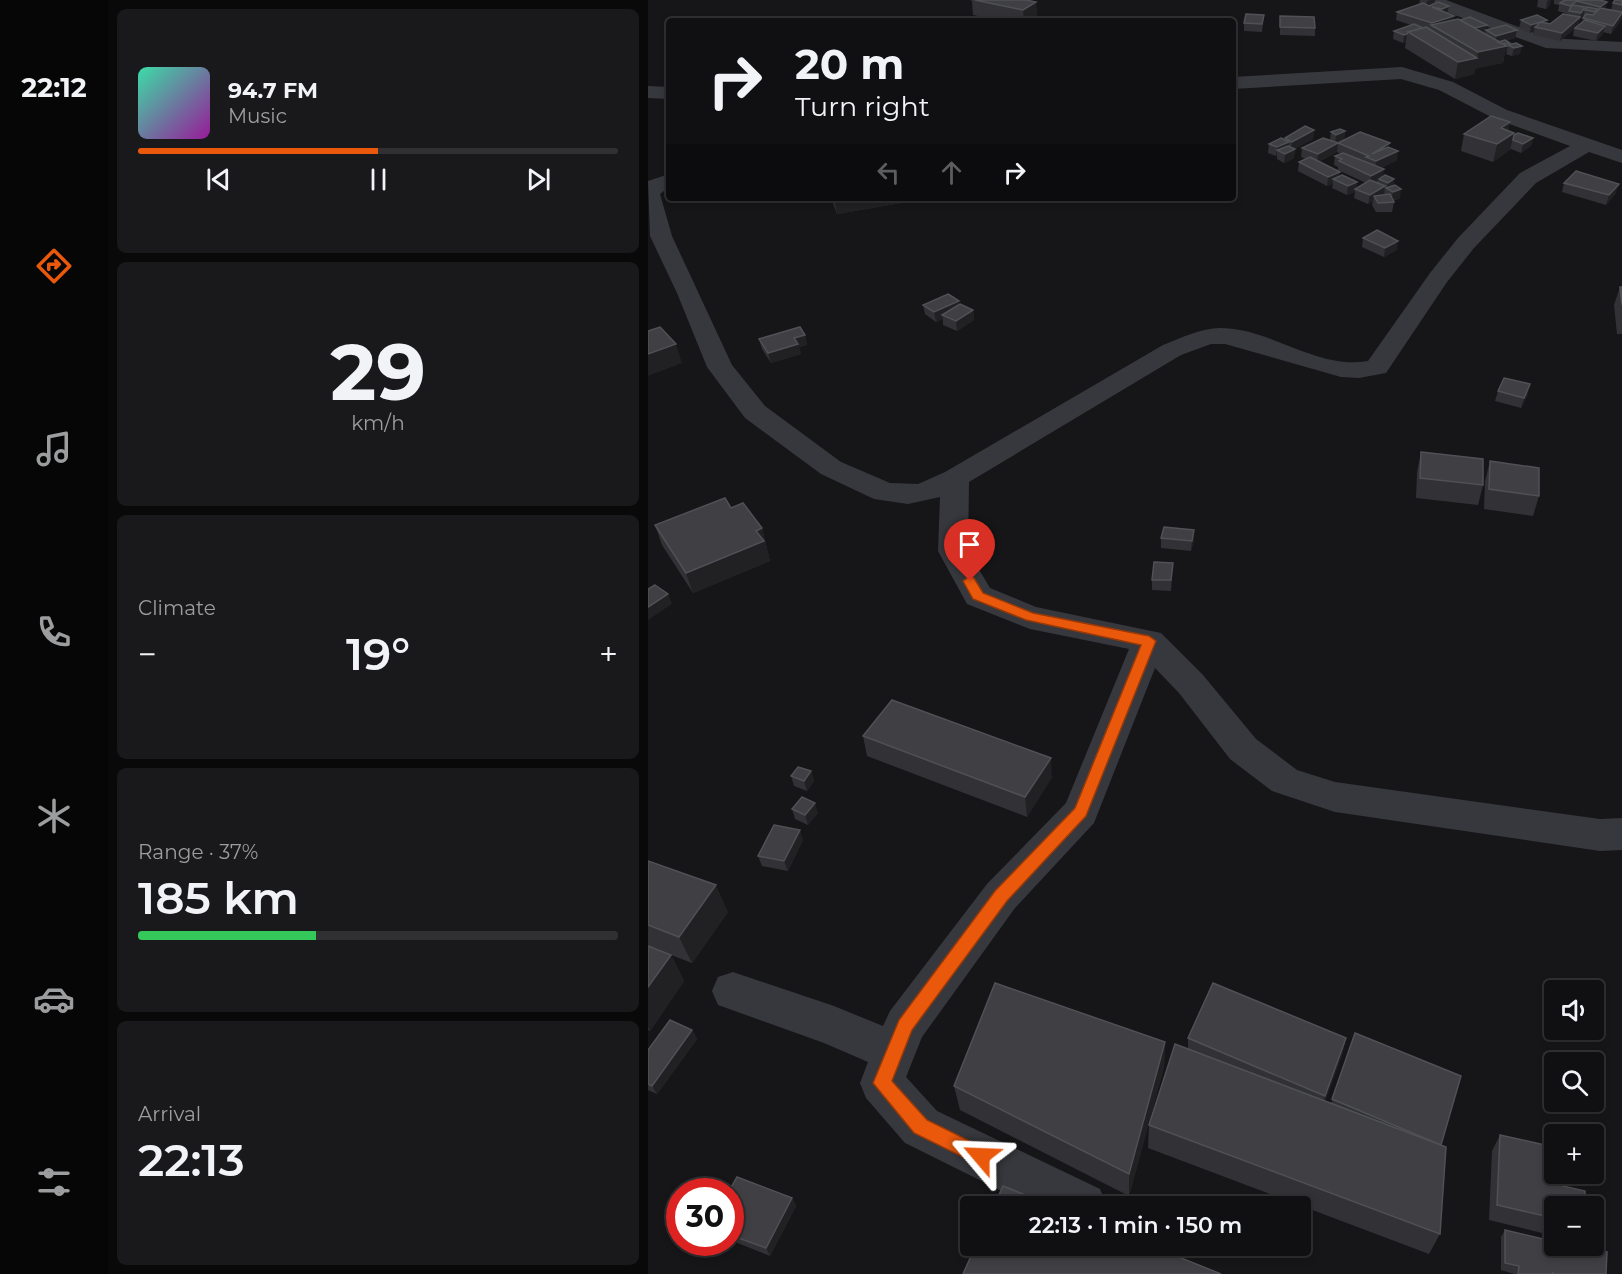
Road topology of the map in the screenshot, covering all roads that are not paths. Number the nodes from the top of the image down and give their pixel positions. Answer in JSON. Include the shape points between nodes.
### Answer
{"nodes":[{"id":1,"x":1430,"y":0,"type":"edge"},
{"id":2,"x":1622,"y":47,"type":"edge"},
{"id":3,"x":1236,"y":83,"type":"edge"},
{"id":4,"x":648,"y":92,"type":"edge"},
{"id":5,"x":666,"y":93,"type":"edge"},
{"id":6,"x":1585,"y":146,"type":"junction"},
{"id":7,"x":1622,"y":157,"type":"edge"},
{"id":8,"x":658,"y":181,"type":"edge"},
{"id":9,"x":955,"y":478,"type":"junction"},
{"id":10,"x":1149,"y":641,"type":"junction"},
{"id":11,"x":1622,"y":834,"type":"edge"},
{"id":12,"x":733,"y":991,"type":"dead end"},
{"id":13,"x":894,"y":1052,"type":"junction"},
{"id":14,"x":1062,"y":1196,"type":"edge"}],
"edges":[{"from":1,"to":2,"type":"street","via":[[1540,41]]},
{"from":3,"to":6,"type":"street","via":[[1402,73],[1446,86],[1500,114]]},
{"from":4,"to":5,"type":"street"},
{"from":6,"to":7,"type":"street"},
{"from":6,"to":9,"type":"street","via":[[1528,178],[1466,243],[1377,367],[1365,371],[1334,367],[1224,336],[1197,340],[1172,350]]},
{"from":8,"to":9,"type":"street","via":[[649,194],[661,236],[720,367],[755,412],[831,468],[884,492],[925,492]]},
{"from":9,"to":10,"type":"street","via":[[953,551],[978,596],[1030,617]]},
{"from":10,"to":11,"type":"street","via":[[1191,684],[1243,748],[1285,781],[1335,797],[1600,835]]},
{"from":10,"to":13,"type":"street","via":[[1081,812],[1001,896],[905,1025]]},
{"from":12,"to":13,"type":"street","via":[[834,1026]]},
{"from":13,"to":14,"type":"street","via":[[882,1083],[921,1127]]}]}
